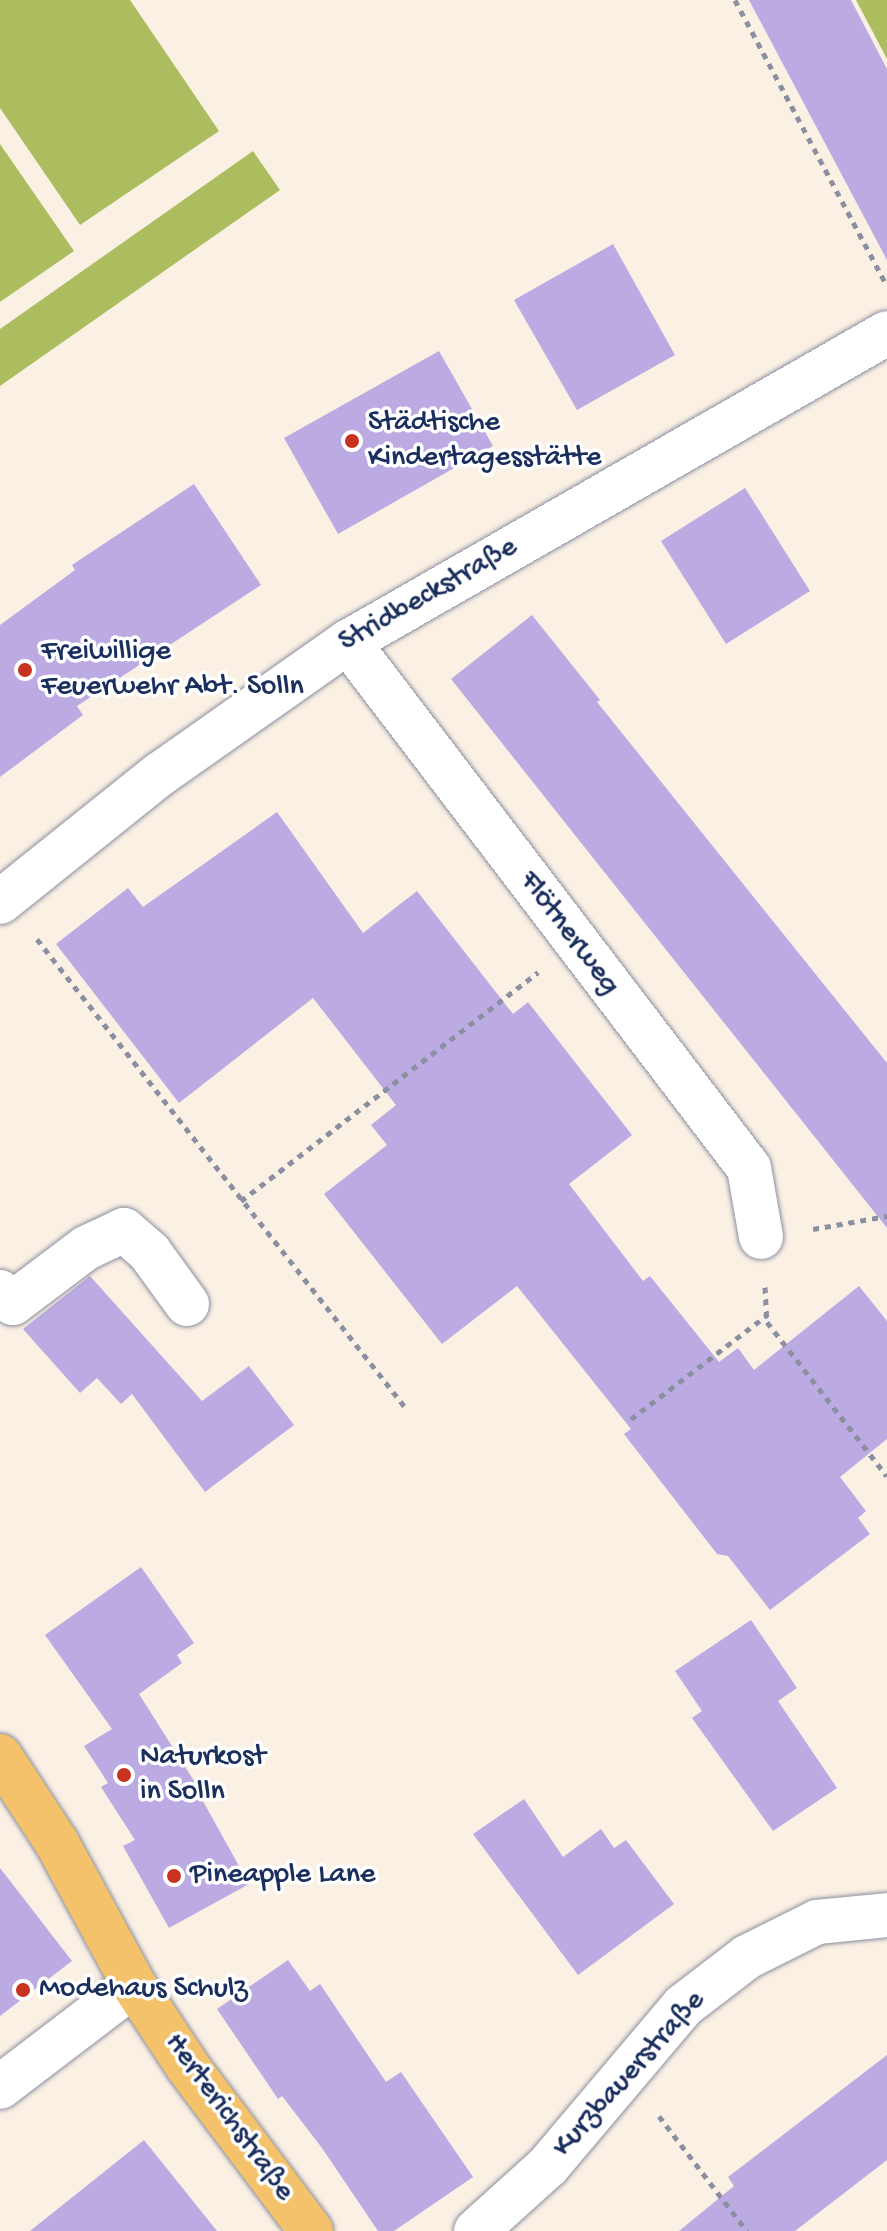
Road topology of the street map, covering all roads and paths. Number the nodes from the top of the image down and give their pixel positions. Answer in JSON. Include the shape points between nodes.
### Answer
{"nodes":[{"id":1,"x":735,"y":0,"type":"edge"},
{"id":2,"x":887,"y":286,"type":"edge"},
{"id":3,"x":887,"y":333,"type":"edge"},
{"id":4,"x":348,"y":642,"type":"junction"},
{"id":5,"x":3,"y":900,"type":"edge"},
{"id":6,"x":574,"y":943,"type":"junction"},
{"id":7,"x":241,"y":1201,"type":"junction"},
{"id":8,"x":887,"y":1216,"type":"edge"},
{"id":9,"x":761,"y":1237,"type":"junction"},
{"id":10,"x":0,"y":1292,"type":"edge"},
{"id":11,"x":187,"y":1304,"type":"dead end"},
{"id":12,"x":767,"y":1315,"type":"junction"},
{"id":13,"x":405,"y":1407,"type":"dead end"},
{"id":14,"x":631,"y":1419,"type":"dead end"},
{"id":15,"x":887,"y":1476,"type":"edge"},
{"id":16,"x":0,"y":1756,"type":"edge"},
{"id":17,"x":887,"y":1915,"type":"edge"},
{"id":18,"x":134,"y":1985,"type":"junction"},
{"id":19,"x":626,"y":2074,"type":"junction"},
{"id":20,"x":0,"y":2087,"type":"edge"},
{"id":21,"x":311,"y":2231,"type":"edge"},
{"id":22,"x":476,"y":2231,"type":"edge"},
{"id":23,"x":747,"y":2231,"type":"edge"}],
"edges":[{"from":1,"to":2,"type":"path"},
{"from":3,"to":4,"type":"street","name":"Stridbeckstraße"},
{"from":4,"to":5,"type":"street","name":"Stridbeckstraße","via":[[160,774]]},
{"from":4,"to":6,"type":"street","name":"Flötnerweg"},
{"from":5,"to":7,"type":"path"},
{"from":6,"to":7,"type":"path"},
{"from":6,"to":9,"type":"street","name":"Flötnerweg","via":[[749,1168]]},
{"from":7,"to":13,"type":"path"},
{"from":8,"to":9,"type":"path"},
{"from":9,"to":12,"type":"path"},
{"from":10,"to":11,"type":"street","via":[[13,1303],[86,1248],[124,1230],[150,1253]]},
{"from":12,"to":14,"type":"path"},
{"from":12,"to":15,"type":"path","via":[[767,1322]]},
{"from":16,"to":18,"type":"main road","name":"Herterichstraße","via":[[57,1843]]},
{"from":17,"to":19,"type":"street","name":"Kurzbauerstraße","via":[[817,1922],[747,1957],[683,2006]]},
{"from":18,"to":20,"type":"street"},
{"from":18,"to":21,"type":"main road","name":"Herterichstraße","via":[[188,2067]]},
{"from":19,"to":22,"type":"street","name":"Kurzbauerstraße","via":[[548,2166]]},
{"from":19,"to":23,"type":"path"}]}
